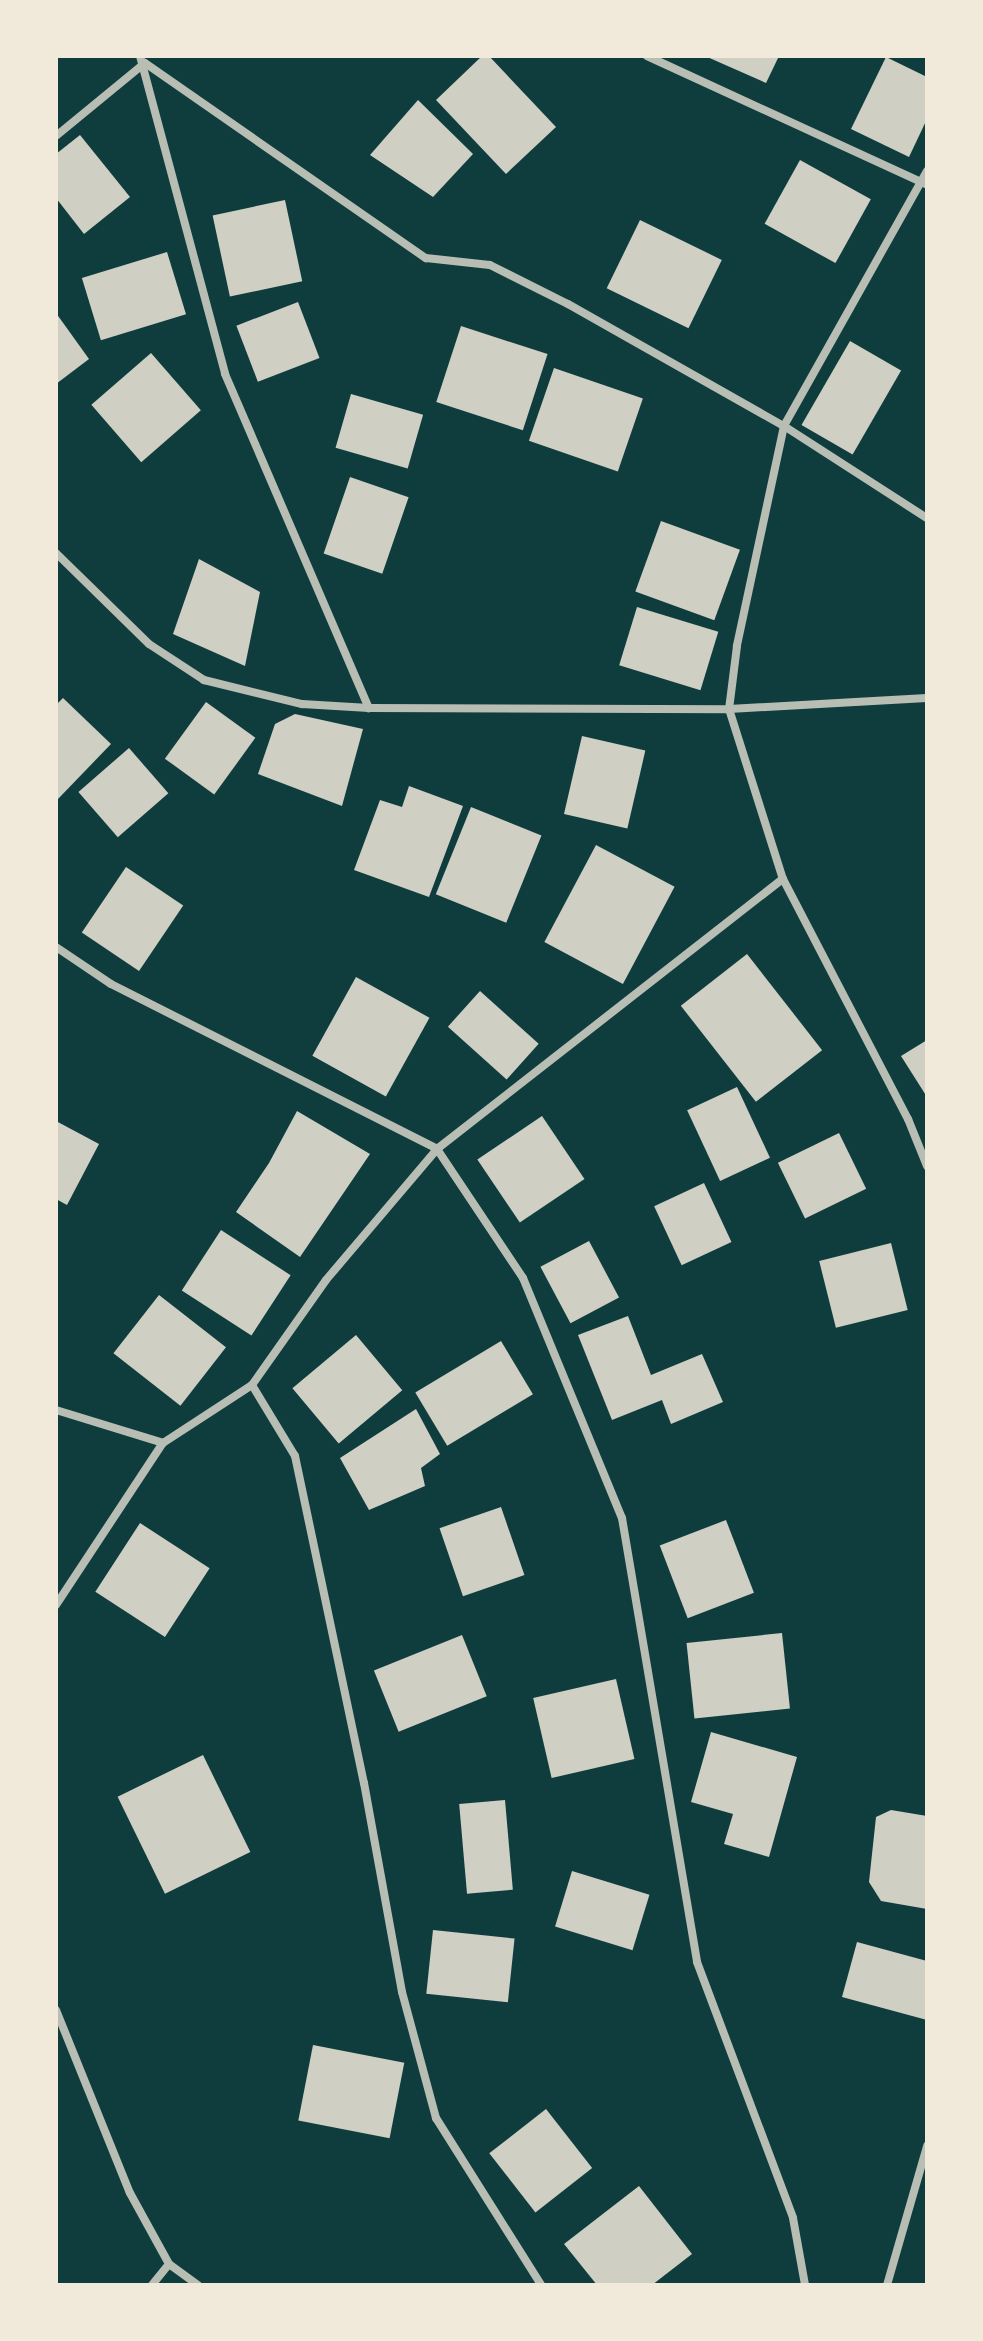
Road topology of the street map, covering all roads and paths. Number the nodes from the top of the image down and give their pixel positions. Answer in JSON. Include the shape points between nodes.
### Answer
{"nodes":[{"id":1,"x":647,"y":56,"type":"edge"},
{"id":2,"x":143,"y":59,"type":"edge"},
{"id":3,"x":56,"y":136,"type":"edge"},
{"id":4,"x":927,"y":171,"type":"edge"},
{"id":5,"x":924,"y":183,"type":"edge"},
{"id":6,"x":784,"y":426,"type":"junction"},
{"id":7,"x":927,"y":518,"type":"edge"},
{"id":8,"x":56,"y":553,"type":"edge"},
{"id":9,"x":927,"y":698,"type":"edge"},
{"id":10,"x":369,"y":708,"type":"junction"},
{"id":11,"x":729,"y":709,"type":"junction"},
{"id":12,"x":783,"y":879,"type":"junction"},
{"id":13,"x":56,"y":947,"type":"edge"},
{"id":14,"x":437,"y":1149,"type":"junction"},
{"id":15,"x":927,"y":1166,"type":"edge"},
{"id":16,"x":252,"y":1385,"type":"junction"},
{"id":17,"x":56,"y":1410,"type":"edge"},
{"id":18,"x":163,"y":1443,"type":"junction"},
{"id":19,"x":56,"y":1605,"type":"edge"},
{"id":20,"x":56,"y":2010,"type":"edge"},
{"id":21,"x":927,"y":2146,"type":"edge"},
{"id":22,"x":169,"y":2264,"type":"junction"},
{"id":23,"x":152,"y":2285,"type":"edge"},
{"id":24,"x":198,"y":2285,"type":"edge"},
{"id":25,"x":541,"y":2285,"type":"edge"},
{"id":26,"x":805,"y":2285,"type":"edge"},
{"id":27,"x":887,"y":2285,"type":"edge"}],
"edges":[{"from":1,"to":5,"type":"street"},
{"from":2,"to":3,"type":"street"},
{"from":2,"to":6,"type":"street","via":[[426,258],[490,265]]},
{"from":2,"to":10,"type":"street","via":[[225,374]]},
{"from":4,"to":5,"type":"street"},
{"from":5,"to":6,"type":"street"},
{"from":6,"to":7,"type":"street"},
{"from":6,"to":11,"type":"street","via":[[737,646]]},
{"from":8,"to":10,"type":"street","via":[[149,644],[204,680],[302,704]]},
{"from":9,"to":11,"type":"street"},
{"from":10,"to":11,"type":"street"},
{"from":11,"to":12,"type":"street"},
{"from":12,"to":14,"type":"street"},
{"from":12,"to":15,"type":"street","via":[[908,1119]]},
{"from":13,"to":14,"type":"street","via":[[111,984]]},
{"from":14,"to":16,"type":"street","via":[[326,1280]]},
{"from":14,"to":26,"type":"street","via":[[523,1278],[622,1518],[697,1962],[793,2218]]},
{"from":16,"to":18,"type":"street"},
{"from":16,"to":25,"type":"street","via":[[295,1456],[402,1992],[436,2118]]},
{"from":17,"to":18,"type":"street"},
{"from":18,"to":19,"type":"street"},
{"from":20,"to":22,"type":"street","via":[[130,2193]]},
{"from":21,"to":27,"type":"street"},
{"from":22,"to":23,"type":"street"},
{"from":22,"to":24,"type":"street"}]}
